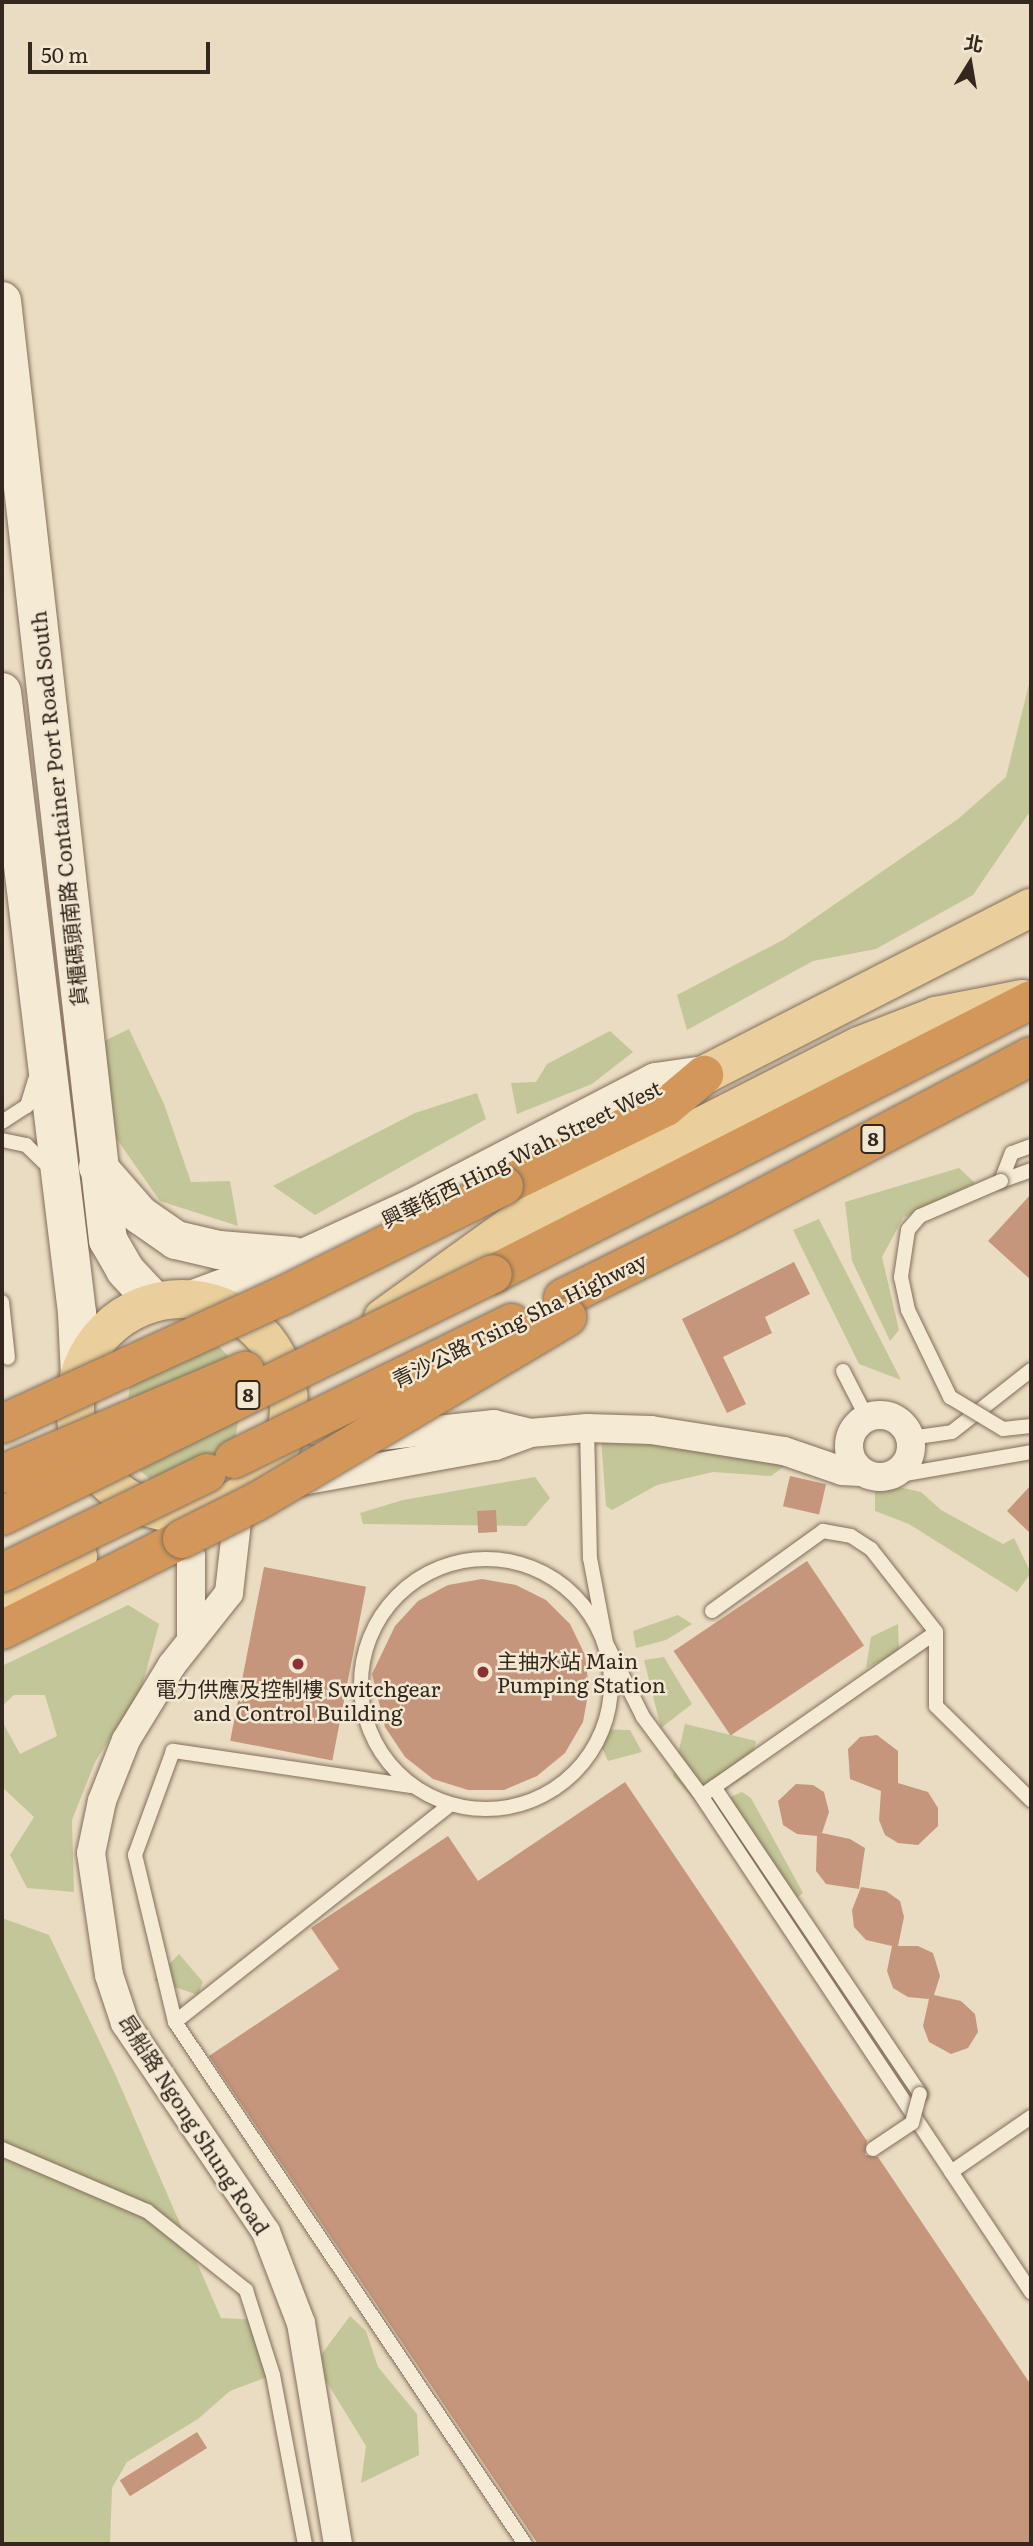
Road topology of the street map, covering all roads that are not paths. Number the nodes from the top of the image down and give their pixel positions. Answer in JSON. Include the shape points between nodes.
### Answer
{"nodes":[{"id":1,"x":2,"y":301,"type":"edge"},
{"id":2,"x":2,"y":692,"type":"edge"},
{"id":3,"x":1031,"y":908,"type":"edge"},
{"id":4,"x":1031,"y":999,"type":"edge"},
{"id":5,"x":43,"y":1039,"type":"junction"},
{"id":6,"x":1028,"y":1057,"type":"edge"},
{"id":7,"x":704,"y":1075,"type":"junction"},
{"id":8,"x":2,"y":1122,"type":"edge"},
{"id":9,"x":2,"y":1140,"type":"edge"},
{"id":10,"x":1031,"y":1146,"type":"edge"},
{"id":11,"x":98,"y":1167,"type":"junction"},
{"id":12,"x":1031,"y":1170,"type":"edge"},
{"id":13,"x":1000,"y":1181,"type":"junction"},
{"id":14,"x":61,"y":1182,"type":"junction"},
{"id":15,"x":726,"y":1217,"type":"junction"},
{"id":16,"x":306,"y":1257,"type":"junction"},
{"id":17,"x":494,"y":1274,"type":"junction"},
{"id":18,"x":194,"y":1298,"type":"junction"},
{"id":19,"x":2,"y":1301,"type":"edge"},
{"id":20,"x":154,"y":1301,"type":"junction"},
{"id":21,"x":8,"y":1358,"type":"dead end"},
{"id":22,"x":1031,"y":1370,"type":"edge"},
{"id":23,"x":843,"y":1371,"type":"dead end"},
{"id":24,"x":80,"y":1377,"type":"junction"},
{"id":25,"x":289,"y":1410,"type":"junction"},
{"id":26,"x":975,"y":1416,"type":"junction"},
{"id":27,"x":860,"y":1423,"type":"junction"},
{"id":28,"x":2,"y":1424,"type":"edge"},
{"id":29,"x":1031,"y":1426,"type":"edge"},
{"id":30,"x":587,"y":1428,"type":"junction"},
{"id":31,"x":77,"y":1433,"type":"junction"},
{"id":32,"x":530,"y":1433,"type":"junction"},
{"id":33,"x":910,"y":1438,"type":"junction"},
{"id":34,"x":784,"y":1451,"type":"junction"},
{"id":35,"x":1031,"y":1452,"type":"edge"},
{"id":36,"x":860,"y":1472,"type":"junction"},
{"id":37,"x":2,"y":1474,"type":"edge"},
{"id":38,"x":888,"y":1477,"type":"junction"},
{"id":39,"x":246,"y":1492,"type":"junction"},
{"id":40,"x":2,"y":1509,"type":"edge"},
{"id":41,"x":162,"y":1510,"type":"junction"},
{"id":42,"x":2,"y":1517,"type":"edge"},
{"id":43,"x":2,"y":1573,"type":"edge"},
{"id":44,"x":2,"y":1595,"type":"edge"},
{"id":45,"x":712,"y":1611,"type":"dead end"},
{"id":46,"x":2,"y":1630,"type":"edge"},
{"id":47,"x":936,"y":1632,"type":"junction"},
{"id":48,"x":191,"y":1639,"type":"junction"},
{"id":49,"x":606,"y":1643,"type":"junction"},
{"id":50,"x":411,"y":1786,"type":"junction"},
{"id":51,"x":714,"y":1787,"type":"junction"},
{"id":52,"x":701,"y":1796,"type":"junction"},
{"id":53,"x":1031,"y":1800,"type":"edge"},
{"id":54,"x":450,"y":1805,"type":"junction"},
{"id":55,"x":175,"y":2022,"type":"junction"},
{"id":56,"x":1031,"y":2117,"type":"edge"},
{"id":57,"x":2,"y":2149,"type":"edge"},
{"id":58,"x":873,"y":2149,"type":"dead end"},
{"id":59,"x":951,"y":2172,"type":"junction"},
{"id":60,"x":1031,"y":2292,"type":"edge"},
{"id":61,"x":305,"y":2544,"type":"edge"},
{"id":62,"x":338,"y":2544,"type":"edge"},
{"id":63,"x":525,"y":2544,"type":"edge"}],
"edges":[{"from":1,"to":11,"type":"street","name":"貨櫃碼頭南路 Container Port Road South"},
{"from":2,"to":5,"type":"street","name":"貨櫃碼頭南路 Container Port Road South","via":[[19,890]]},
{"from":3,"to":7,"type":"main road","name":"興華街西 Hing Wah Street West"},
{"from":4,"to":17,"type":"highway","number":"8"},
{"from":4,"to":25,"type":"main road","via":[[936,1016],[859,1045],[523,1217],[441,1273]]},
{"from":5,"to":8,"type":"lane","via":[[27,1106]]},
{"from":5,"to":14,"type":"street","name":"貨櫃碼頭南路 Container Port Road South"},
{"from":6,"to":15,"type":"highway","name":"青沙公路 Tsing Sha Highway","number":"8"},
{"from":7,"to":16,"type":"street","name":"興華街西 Hing Wah Street West","via":[[656,1082],[413,1208]]},
{"from":7,"to":28,"type":"highway","bridge":true,"via":[[666,1107],[280,1297]]},
{"from":9,"to":14,"type":"lane","via":[[26,1145]]},
{"from":10,"to":13,"type":"lane","via":[[1012,1153]]},
{"from":11,"to":16,"type":"street","via":[[140,1215],[176,1240],[219,1250]]},
{"from":11,"to":20,"type":"street","name":"貨櫃碼頭南路 Container Port Road South","via":[[108,1240],[125,1270]]},
{"from":12,"to":13,"type":"lane"},
{"from":13,"to":26,"type":"lane","bridge":true,"via":[[920,1216],[908,1230],[903,1264],[908,1310],[950,1397]]},
{"from":14,"to":24,"type":"street","name":"貨櫃碼頭南路 Container Port Road South"},
{"from":15,"to":43,"type":"highway","name":"青沙公路 Tsing Sha Highway","number":"8","bridge":true},
{"from":15,"to":46,"type":"highway","bridge":true,"via":[[256,1502]]},
{"from":16,"to":18,"type":"street","name":"興華街西 Hing Wah Street West"},
{"from":17,"to":37,"type":"highway","bridge":true,"via":[[189,1394]]},
{"from":17,"to":42,"type":"highway","number":"8","bridge":true},
{"from":18,"to":20,"type":"main road"},
{"from":18,"to":25,"type":"main road","via":[[229,1309],[259,1330],[280,1359]]},
{"from":19,"to":21,"type":"lane"},
{"from":20,"to":24,"type":"main road","via":[[112,1323]]},
{"from":22,"to":26,"type":"lane"},
{"from":23,"to":27,"type":"lane"},
{"from":24,"to":31,"type":"main road"},
{"from":25,"to":32,"type":"street","via":[[361,1438],[495,1424]]},
{"from":25,"to":39,"type":"main road","via":[[275,1461]]},
{"from":26,"to":29,"type":"lane","bridge":true,"via":[[1003,1429]]},
{"from":26,"to":33,"type":"lane","via":[[952,1432]]},
{"from":27,"to":33,"type":"street","via":[[888,1416],[898,1421]]},
{"from":27,"to":34,"type":"street","via":[[820,1444]]},
{"from":27,"to":36,"type":"street","via":[[848,1447]]},
{"from":30,"to":32,"type":"street"},
{"from":30,"to":34,"type":"street","via":[[650,1430]]},
{"from":30,"to":49,"type":"lane","via":[[590,1558]]},
{"from":31,"to":40,"type":"street","via":[[28,1492]]},
{"from":31,"to":41,"type":"main road","via":[[98,1474],[118,1493]]},
{"from":32,"to":39,"type":"street","via":[[495,1446]]},
{"from":33,"to":38,"type":"street","via":[[909,1458]]},
{"from":34,"to":36,"type":"street","via":[[842,1471]]},
{"from":35,"to":38,"type":"lane"},
{"from":36,"to":38,"type":"street"},
{"from":39,"to":41,"type":"main road","via":[[221,1506]]},
{"from":39,"to":48,"type":"street","name":"昂船路 Ngong Shung Road","via":[[229,1593]]},
{"from":41,"to":44,"type":"main road"},
{"from":41,"to":48,"type":"street","via":[[191,1556]]},
{"from":45,"to":47,"type":"lane","via":[[823,1531],[851,1536],[871,1549]]},
{"from":47,"to":51,"type":"lane"},
{"from":47,"to":53,"type":"lane","via":[[936,1706]]},
{"from":48,"to":62,"type":"street","name":"昂船路 Ngong Shung Road","via":[[126,1740],[102,1801],[91,1853],[97,1904],[109,1975],[125,2023],[266,2232],[301,2323]]},
{"from":49,"to":50,"type":"lane","via":[[585,1606],[553,1577],[513,1560],[470,1558],[429,1570],[403,1590],[370,1631],[359,1673],[363,1715],[376,1745]]},
{"from":49,"to":52,"type":"lane","via":[[643,1717]]},
{"from":49,"to":54,"type":"lane","via":[[612,1682],[607,1721],[590,1756],[562,1784],[528,1802],[502,1807]]},
{"from":50,"to":54,"type":"lane"},
{"from":50,"to":55,"type":"lane","via":[[173,1751],[135,1855]]},
{"from":51,"to":52,"type":"lane"},
{"from":51,"to":58,"type":"lane","bridge":true,"via":[[920,2094],[912,2123]]},
{"from":52,"to":59,"type":"lane"},
{"from":54,"to":55,"type":"lane"},
{"from":55,"to":63,"type":"lane"},
{"from":56,"to":59,"type":"lane"},
{"from":57,"to":61,"type":"lane","via":[[146,2211],[246,2290],[273,2375]]},
{"from":59,"to":60,"type":"lane"}]}
